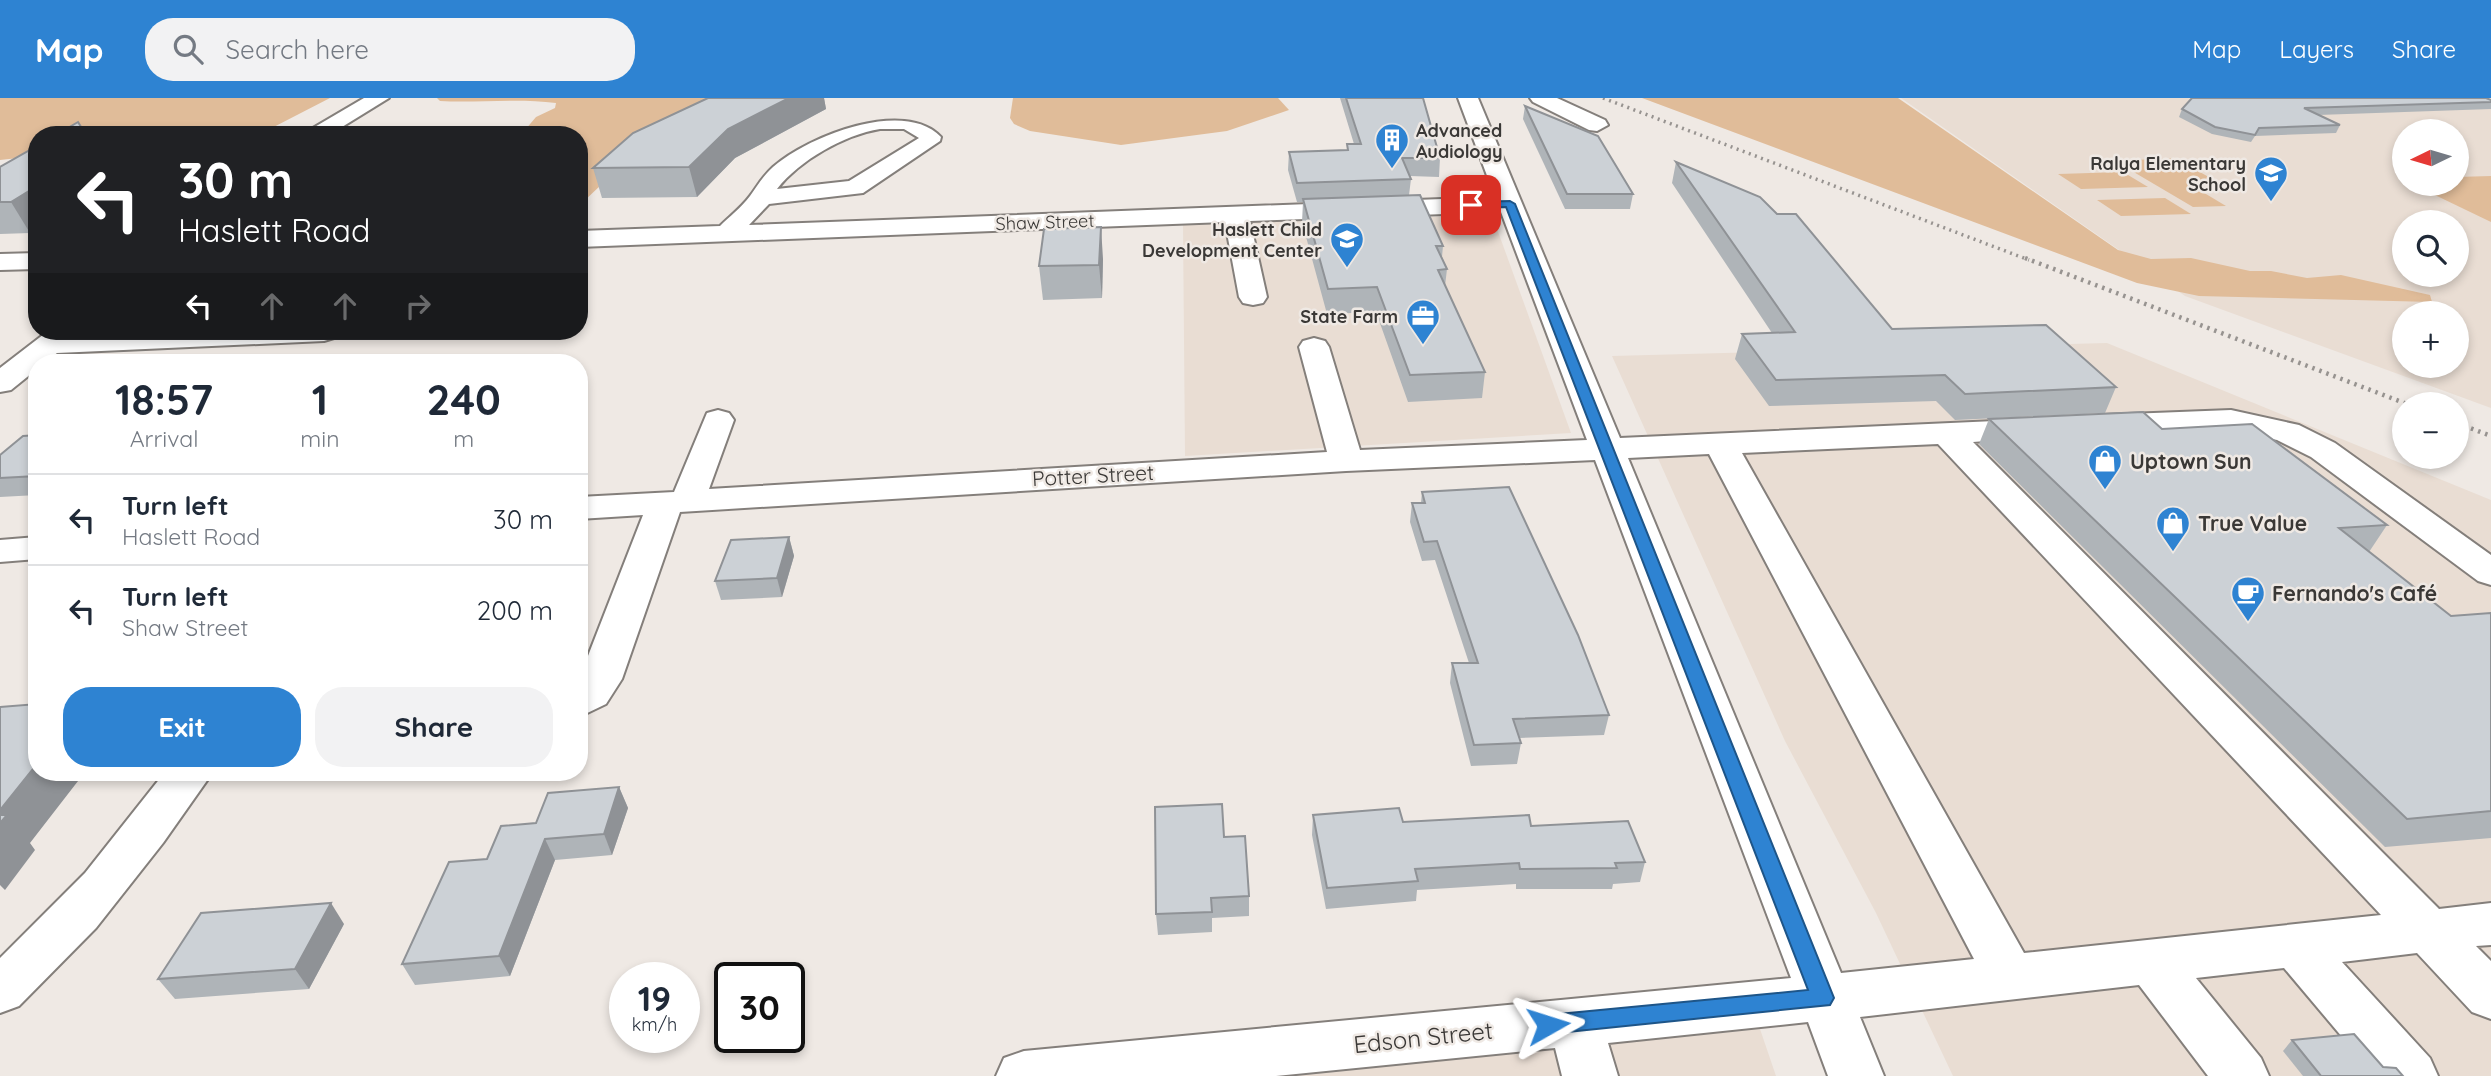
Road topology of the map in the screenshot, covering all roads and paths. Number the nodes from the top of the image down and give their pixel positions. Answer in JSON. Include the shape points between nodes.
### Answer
{"nodes":[{"id":1,"x":379,"y":98,"type":"edge"},
{"id":2,"x":1468,"y":98,"type":"edge"},
{"id":3,"x":1540,"y":98,"type":"edge"},
{"id":4,"x":1597,"y":125,"type":"dead end"},
{"id":5,"x":328,"y":126,"type":"edge"},
{"id":6,"x":762,"y":198,"type":"junction"},
{"id":7,"x":1510,"y":204,"type":"junction"},
{"id":8,"x":1236,"y":214,"type":"junction"},
{"id":9,"x":726,"y":234,"type":"junction"},
{"id":10,"x":588,"y":239,"type":"edge"},
{"id":11,"x":28,"y":261,"type":"edge"},
{"id":12,"x":0,"y":262,"type":"edge"},
{"id":13,"x":1253,"y":297,"type":"dead end"},
{"id":14,"x":53,"y":340,"type":"edge"},
{"id":15,"x":1314,"y":347,"type":"dead end"},
{"id":16,"x":36,"y":354,"type":"edge"},
{"id":17,"x":28,"y":360,"type":"edge"},
{"id":18,"x":0,"y":383,"type":"edge"},
{"id":19,"x":718,"y":420,"type":"dead end"},
{"id":20,"x":1946,"y":433,"type":"junction"},
{"id":21,"x":1720,"y":443,"type":"junction"},
{"id":22,"x":1607,"y":449,"type":"junction"},
{"id":23,"x":1346,"y":461,"type":"junction"},
{"id":24,"x":677,"y":500,"type":"junction"},
{"id":25,"x":588,"y":507,"type":"edge"},
{"id":26,"x":28,"y":549,"type":"edge"},
{"id":27,"x":0,"y":551,"type":"edge"},
{"id":28,"x":2491,"y":573,"type":"edge"},
{"id":29,"x":588,"y":696,"type":"edge"},
{"id":30,"x":183,"y":781,"type":"edge"},
{"id":31,"x":2491,"y":924,"type":"edge"},
{"id":32,"x":2428,"y":931,"type":"junction"},
{"id":33,"x":2296,"y":946,"type":"junction"},
{"id":34,"x":2152,"y":961,"type":"junction"},
{"id":35,"x":2010,"y":977,"type":"junction"},
{"id":36,"x":0,"y":990,"type":"edge"},
{"id":37,"x":2491,"y":996,"type":"edge"},
{"id":38,"x":1823,"y":998,"type":"junction"},
{"id":39,"x":1574,"y":1022,"type":"junction"},
{"id":40,"x":1257,"y":1065,"type":"edge"},
{"id":41,"x":1024,"y":1076,"type":"edge"},
{"id":42,"x":1590,"y":1076,"type":"edge"},
{"id":43,"x":1856,"y":1076,"type":"edge"},
{"id":44,"x":2241,"y":1076,"type":"edge"},
{"id":45,"x":2410,"y":1076,"type":"edge"}],
"edges":[{"from":1,"to":5,"type":"street"},
{"from":2,"to":7,"type":"street"},
{"from":3,"to":4,"type":"street"},
{"from":6,"to":6,"type":"street","via":[[775,176],[848,131],[896,124],[924,129],[930,137],[855,188]]},
{"from":6,"to":9,"type":"street"},
{"from":7,"to":8,"type":"street","name":"Shaw Street"},
{"from":7,"to":22,"type":"street"},
{"from":8,"to":9,"type":"street","name":"Shaw Street"},
{"from":8,"to":13,"type":"street"},
{"from":9,"to":10,"type":"street","name":"Shaw Street"},
{"from":11,"to":12,"type":"street"},
{"from":14,"to":16,"type":"street"},
{"from":15,"to":23,"type":"street"},
{"from":17,"to":18,"type":"street"},
{"from":19,"to":24,"type":"street"},
{"from":20,"to":21,"type":"street","name":"Potter Street"},
{"from":20,"to":28,"type":"street","name":"Potter Street","via":[[2218,420],[2265,425],[2323,450]]},
{"from":20,"to":32,"type":"street"},
{"from":21,"to":22,"type":"street","name":"Potter Street"},
{"from":21,"to":35,"type":"street"},
{"from":22,"to":23,"type":"street","name":"Potter Street"},
{"from":22,"to":38,"type":"street"},
{"from":23,"to":24,"type":"street","name":"Potter Street"},
{"from":24,"to":25,"type":"street","name":"Potter Street"},
{"from":24,"to":29,"type":"street","via":[[601,679]]},
{"from":26,"to":27,"type":"street"},
{"from":30,"to":36,"type":"street","via":[[106,886]]},
{"from":31,"to":32,"type":"street","name":"Edson Street"},
{"from":32,"to":33,"type":"street","name":"Edson Street"},
{"from":32,"to":37,"type":"street"},
{"from":33,"to":34,"type":"street","name":"Edson Street"},
{"from":33,"to":45,"type":"street"},
{"from":34,"to":35,"type":"street","name":"Edson Street"},
{"from":34,"to":44,"type":"street"},
{"from":35,"to":38,"type":"street","name":"Edson Street"},
{"from":38,"to":39,"type":"street","name":"Edson Street"},
{"from":38,"to":43,"type":"street"},
{"from":39,"to":40,"type":"street","name":"Edson Street"},
{"from":39,"to":42,"type":"street"},
{"from":40,"to":41,"type":"street","name":"Edson Street"}]}
